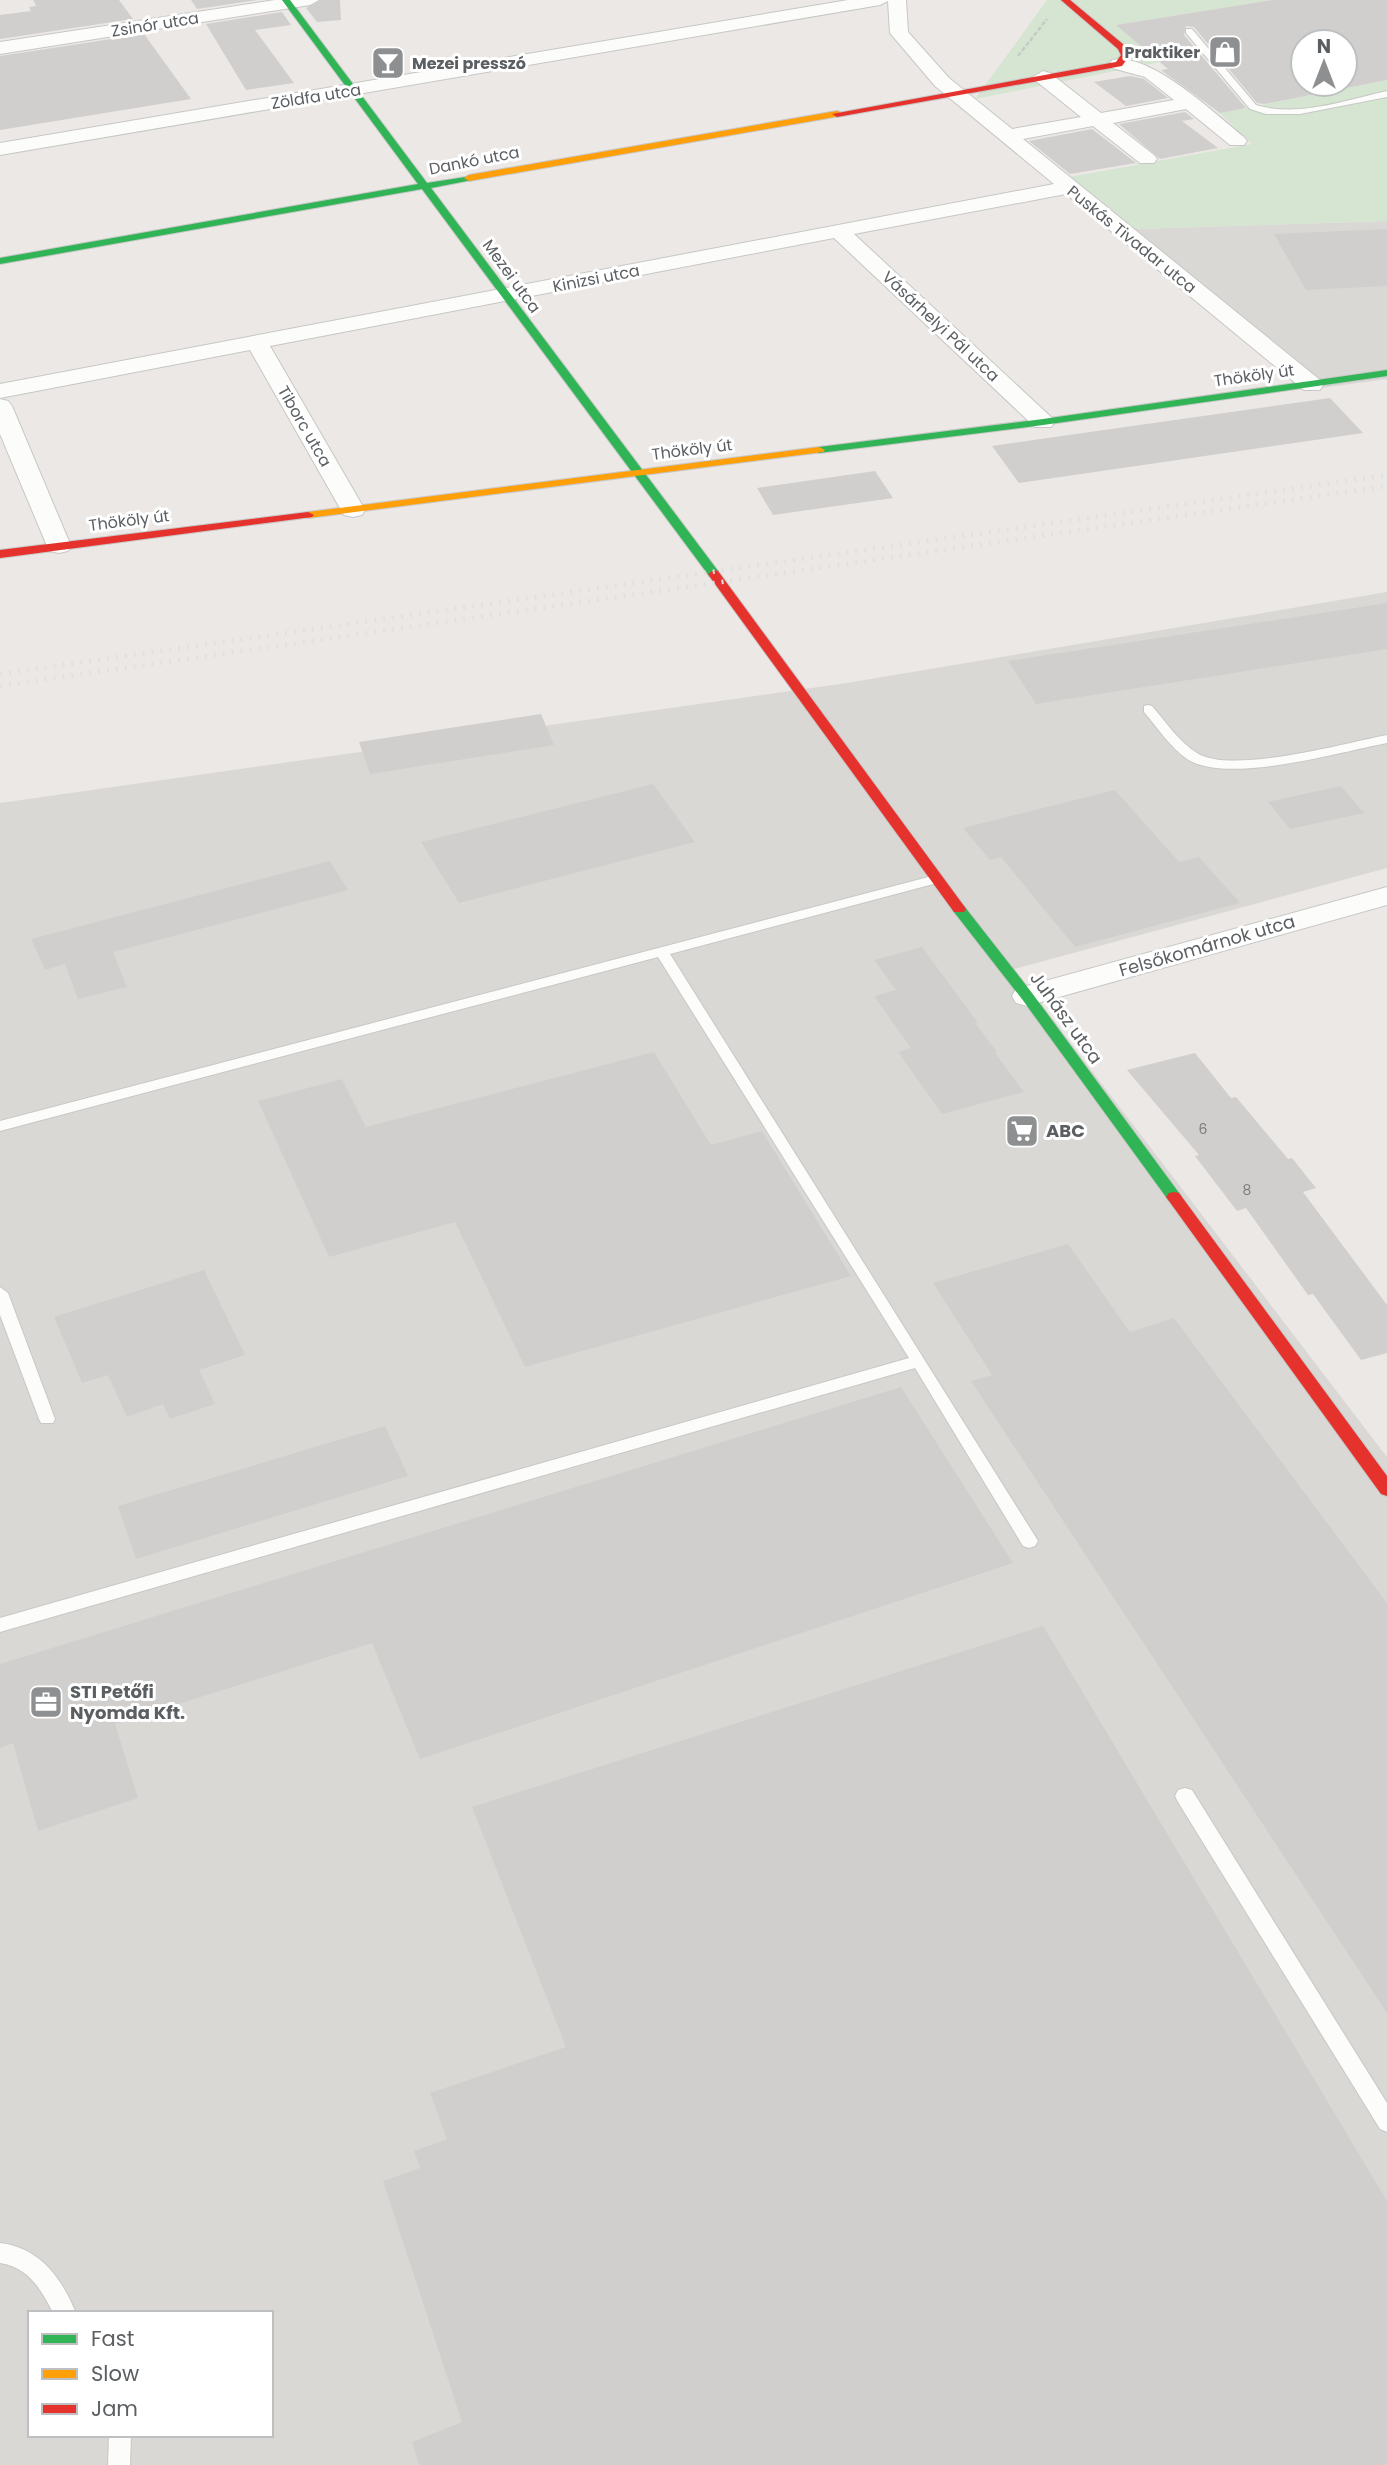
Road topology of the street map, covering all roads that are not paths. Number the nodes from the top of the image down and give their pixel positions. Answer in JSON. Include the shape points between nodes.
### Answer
{"nodes":[{"id":1,"x":310,"y":0,"type":"edge"},
{"id":2,"x":880,"y":0,"type":"edge"},
{"id":3,"x":897,"y":0,"type":"edge"},
{"id":4,"x":1065,"y":0,"type":"edge"},
{"id":5,"x":287,"y":2,"type":"edge"},
{"id":6,"x":1189,"y":31,"type":"dead end"},
{"id":7,"x":0,"y":48,"type":"edge"},
{"id":8,"x":1119,"y":64,"type":"junction"},
{"id":9,"x":1042,"y":77,"type":"junction"},
{"id":10,"x":352,"y":90,"type":"junction"},
{"id":11,"x":954,"y":92,"type":"junction"},
{"id":12,"x":1387,"y":94,"type":"edge"},
{"id":13,"x":1189,"y":103,"type":"junction"},
{"id":14,"x":1096,"y":120,"type":"junction"},
{"id":15,"x":1006,"y":136,"type":"junction"},
{"id":16,"x":1237,"y":141,"type":"dead end"},
{"id":17,"x":0,"y":149,"type":"edge"},
{"id":18,"x":1147,"y":159,"type":"dead end"},
{"id":19,"x":425,"y":187,"type":"junction"},
{"id":20,"x":1068,"y":187,"type":"junction"},
{"id":21,"x":839,"y":231,"type":"junction"},
{"id":22,"x":0,"y":261,"type":"edge"},
{"id":23,"x":504,"y":296,"type":"junction"},
{"id":24,"x":257,"y":343,"type":"junction"},
{"id":25,"x":1387,"y":373,"type":"edge"},
{"id":26,"x":1312,"y":385,"type":"junction"},
{"id":27,"x":0,"y":391,"type":"edge"},
{"id":28,"x":0,"y":406,"type":"edge"},
{"id":29,"x":1043,"y":422,"type":"junction"},
{"id":30,"x":639,"y":473,"type":"junction"},
{"id":31,"x":353,"y":510,"type":"junction"},
{"id":32,"x":59,"y":546,"type":"junction"},
{"id":33,"x":0,"y":554,"type":"edge"},
{"id":34,"x":712,"y":572,"type":"joint"},
{"id":35,"x":1148,"y":709,"type":"dead end"},
{"id":36,"x":1387,"y":739,"type":"edge"},
{"id":37,"x":936,"y":879,"type":"junction"},
{"id":38,"x":1387,"y":896,"type":"edge"},
{"id":39,"x":662,"y":952,"type":"junction"},
{"id":40,"x":1027,"y":996,"type":"junction"},
{"id":41,"x":0,"y":1126,"type":"edge"},
{"id":42,"x":0,"y":1293,"type":"edge"},
{"id":43,"x":919,"y":1361,"type":"junction"},
{"id":44,"x":47,"y":1419,"type":"dead end"},
{"id":45,"x":1387,"y":1489,"type":"edge"},
{"id":46,"x":1028,"y":1541,"type":"dead end"},
{"id":47,"x":0,"y":1625,"type":"edge"},
{"id":48,"x":1185,"y":1796,"type":"dead end"},
{"id":49,"x":1387,"y":2122,"type":"edge"},
{"id":50,"x":0,"y":2253,"type":"edge"},
{"id":51,"x":64,"y":2311,"type":"edge"},
{"id":52,"x":120,"y":2437,"type":"edge"},
{"id":53,"x":119,"y":2465,"type":"edge"}],
"edges":[{"from":1,"to":5,"type":"street","name":"Zsinór utca"},
{"from":2,"to":10,"type":"street","name":"Zöldfa utca"},
{"from":3,"to":11,"type":"street","name":"Puskás Tivadar utca","via":[[899,33]]},
{"from":4,"to":8,"type":"street","via":[[1121,47],[1126,55]]},
{"from":5,"to":7,"type":"street","name":"Zsinór utca"},
{"from":5,"to":10,"type":"street","name":"Mezei utca"},
{"from":6,"to":12,"type":"lane","via":[[1260,110],[1287,112]]},
{"from":8,"to":9,"type":"street","name":"Dankó utca"},
{"from":8,"to":13,"type":"street","via":[[1152,73]]},
{"from":9,"to":11,"type":"street","name":"Dankó utca"},
{"from":9,"to":14,"type":"street"},
{"from":10,"to":17,"type":"street","name":"Zöldfa utca"},
{"from":10,"to":19,"type":"street","name":"Mezei utca"},
{"from":11,"to":15,"type":"street","name":"Puskás Tivadar utca"},
{"from":11,"to":19,"type":"street","name":"Dankó utca"},
{"from":13,"to":14,"type":"street"},
{"from":13,"to":16,"type":"street"},
{"from":14,"to":15,"type":"street"},
{"from":14,"to":18,"type":"street"},
{"from":15,"to":20,"type":"street","name":"Puskás Tivadar utca"},
{"from":19,"to":22,"type":"street","name":"Dankó utca"},
{"from":19,"to":23,"type":"street","name":"Mezei utca"},
{"from":20,"to":21,"type":"street","name":"Kinizsi utca"},
{"from":20,"to":26,"type":"street","name":"Puskás Tivadar utca"},
{"from":21,"to":23,"type":"street","name":"Kinizsi utca"},
{"from":21,"to":29,"type":"street","name":"Vásárhelyi Pál utca"},
{"from":23,"to":24,"type":"street","name":"Kinizsi utca"},
{"from":23,"to":30,"type":"street","name":"Mezei utca"},
{"from":24,"to":27,"type":"street","name":"Kinizsi utca"},
{"from":24,"to":31,"type":"street","name":"Tiborc utca"},
{"from":25,"to":26,"type":"street","name":"Thököly út"},
{"from":26,"to":29,"type":"street","name":"Thököly út"},
{"from":28,"to":32,"type":"street"},
{"from":29,"to":30,"type":"street","name":"Thököly út"},
{"from":30,"to":31,"type":"street","name":"Thököly út"},
{"from":30,"to":34,"type":"street","name":"Mezei utca"},
{"from":31,"to":32,"type":"street","name":"Thököly út"},
{"from":32,"to":33,"type":"street","name":"Thököly út"},
{"from":34,"to":37,"type":"street","name":"Juhász utca"},
{"from":35,"to":36,"type":"lane","via":[[1193,757],[1220,765],[1249,765]]},
{"from":37,"to":39,"type":"lane"},
{"from":37,"to":40,"type":"street","name":"Juhász utca"},
{"from":38,"to":40,"type":"street","name":"Felsőkomárnok utca"},
{"from":39,"to":41,"type":"lane"},
{"from":39,"to":43,"type":"lane"},
{"from":40,"to":45,"type":"street","name":"Juhász utca"},
{"from":42,"to":44,"type":"lane"},
{"from":43,"to":46,"type":"lane"},
{"from":43,"to":47,"type":"lane"},
{"from":48,"to":49,"type":"lane"},
{"from":50,"to":51,"type":"lane","via":[[32,2263],[51,2285]]},
{"from":52,"to":53,"type":"lane"}]}
